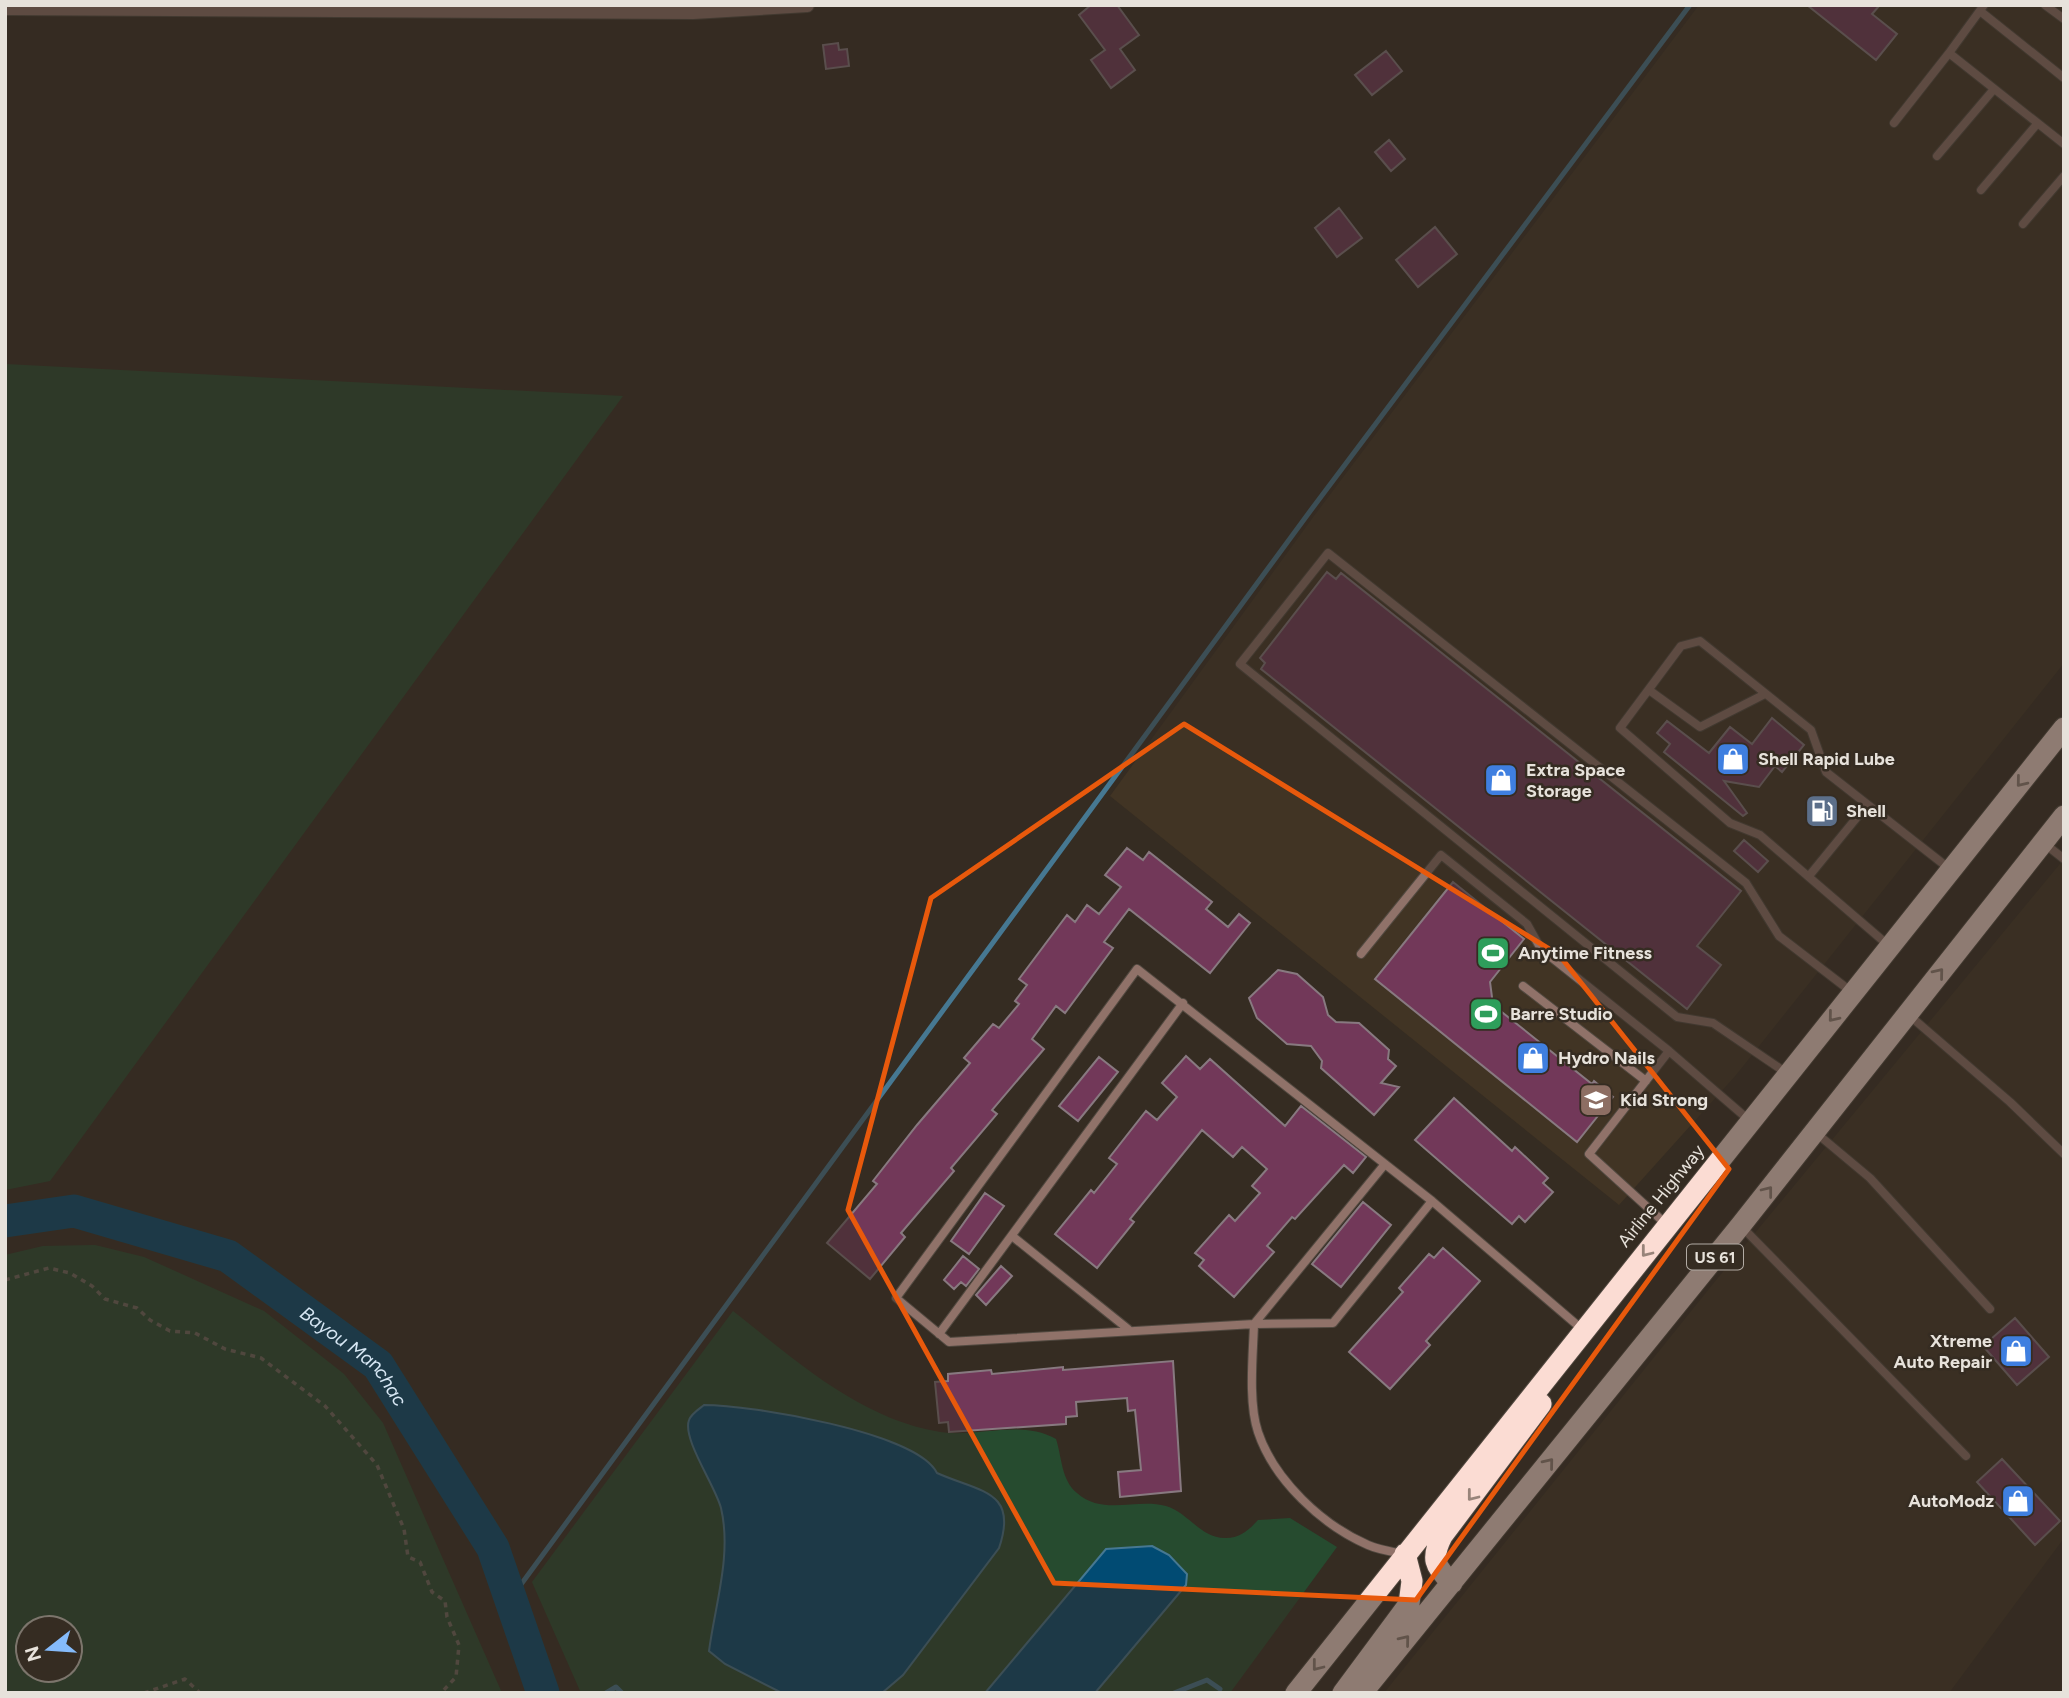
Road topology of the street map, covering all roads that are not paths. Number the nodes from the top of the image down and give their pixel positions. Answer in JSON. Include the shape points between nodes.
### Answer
{"nodes":[{"id":1,"x":807,"y":5,"type":"edge"},
{"id":2,"x":2045,"y":5,"type":"edge"},
{"id":3,"x":5,"y":8,"type":"edge"},
{"id":4,"x":1982,"y":8,"type":"edge"},
{"id":5,"x":2064,"y":19,"type":"edge"},
{"id":6,"x":1948,"y":53,"type":"junction"},
{"id":7,"x":2064,"y":78,"type":"edge"},
{"id":8,"x":1994,"y":89,"type":"junction"},
{"id":9,"x":1894,"y":123,"type":"dead end"},
{"id":10,"x":2037,"y":124,"type":"junction"},
{"id":11,"x":2064,"y":144,"type":"edge"},
{"id":12,"x":1937,"y":156,"type":"dead end"},
{"id":13,"x":2064,"y":176,"type":"edge"},
{"id":14,"x":1981,"y":190,"type":"dead end"},
{"id":15,"x":2023,"y":224,"type":"dead end"},
{"id":16,"x":1649,"y":690,"type":"junction"},
{"id":17,"x":1765,"y":694,"type":"junction"},
{"id":18,"x":2064,"y":728,"type":"edge"},
{"id":19,"x":1867,"y":805,"type":"junction"},
{"id":20,"x":2064,"y":816,"type":"edge"},
{"id":21,"x":2043,"y":842,"type":"junction"},
{"id":22,"x":2064,"y":859,"type":"edge"},
{"id":23,"x":1951,"y":870,"type":"junction"},
{"id":24,"x":1809,"y":876,"type":"junction"},
{"id":25,"x":1890,"y":946,"type":"junction"},
{"id":26,"x":1361,"y":954,"type":"dead end"},
{"id":27,"x":1523,"y":986,"type":"dead end"},
{"id":28,"x":1853,"y":993,"type":"junction"},
{"id":29,"x":1183,"y":1003,"type":"junction"},
{"id":30,"x":1907,"y":1013,"type":"junction"},
{"id":31,"x":1669,"y":1051,"type":"junction"},
{"id":32,"x":1788,"y":1074,"type":"junction"},
{"id":33,"x":1646,"y":1081,"type":"junction"},
{"id":34,"x":1750,"y":1121,"type":"junction"},
{"id":35,"x":1815,"y":1132,"type":"junction"},
{"id":36,"x":2064,"y":1154,"type":"edge"},
{"id":37,"x":1385,"y":1164,"type":"junction"},
{"id":38,"x":1432,"y":1201,"type":"junction"},
{"id":39,"x":1667,"y":1225,"type":"junction"},
{"id":40,"x":1741,"y":1225,"type":"junction"},
{"id":41,"x":1012,"y":1236,"type":"junction"},
{"id":42,"x":1990,"y":1309,"type":"dead end"},
{"id":43,"x":1254,"y":1324,"type":"junction"},
{"id":44,"x":1128,"y":1329,"type":"junction"},
{"id":45,"x":1583,"y":1330,"type":"junction"},
{"id":46,"x":939,"y":1334,"type":"junction"},
{"id":47,"x":1545,"y":1378,"type":"junction"},
{"id":48,"x":1966,"y":1456,"type":"dead end"},
{"id":49,"x":1405,"y":1554,"type":"junction"},
{"id":50,"x":1452,"y":1583,"type":"junction"},
{"id":51,"x":1296,"y":1693,"type":"edge"},
{"id":52,"x":1343,"y":1693,"type":"edge"},
{"id":53,"x":1362,"y":1693,"type":"edge"}],
"edges":[{"from":1,"to":3,"type":"street","via":[[693,12]]},
{"from":2,"to":5,"type":"lane"},
{"from":4,"to":6,"type":"lane"},
{"from":4,"to":7,"type":"lane"},
{"from":6,"to":8,"type":"lane"},
{"from":6,"to":9,"type":"lane"},
{"from":8,"to":10,"type":"lane"},
{"from":8,"to":12,"type":"lane"},
{"from":10,"to":11,"type":"lane"},
{"from":10,"to":14,"type":"lane"},
{"from":13,"to":15,"type":"lane"},
{"from":16,"to":17,"type":"lane","via":[[1700,727]]},
{"from":16,"to":17,"type":"lane","via":[[1681,646],[1700,642]]},
{"from":16,"to":24,"type":"lane","via":[[1620,728],[1730,823],[1760,835]]},
{"from":17,"to":19,"type":"lane","via":[[1811,730],[1826,772]]},
{"from":18,"to":23,"type":"highway","name":"Airline Highway","one_way":true},
{"from":19,"to":23,"type":"lane"},
{"from":19,"to":24,"type":"lane"},
{"from":20,"to":21,"type":"highway","number":"US 61"},
{"from":21,"to":22,"type":"lane"},
{"from":30,"to":21,"type":"highway","number":"US 61","one_way":true},
{"from":23,"to":25,"type":"highway","name":"Airline Highway"},
{"from":24,"to":25,"type":"lane"},
{"from":25,"to":28,"type":"highway","name":"Airline Highway"},
{"from":26,"to":31,"type":"lane","via":[[1441,855],[1527,924],[1541,949]]},
{"from":27,"to":33,"type":"lane"},
{"from":28,"to":32,"type":"highway","name":"Airline Highway","one_way":true},
{"from":28,"to":32,"type":"lane","via":[[1779,936],[1746,883],[1328,553],[1240,664],[1676,1017],[1713,1023]]},
{"from":29,"to":37,"type":"lane"},
{"from":29,"to":41,"type":"lane"},
{"from":29,"to":46,"type":"lane","via":[[1137,969],[896,1298]]},
{"from":30,"to":35,"type":"highway","number":"US 61"},
{"from":30,"to":36,"type":"lane"},
{"from":31,"to":33,"type":"lane"},
{"from":31,"to":34,"type":"lane"},
{"from":32,"to":34,"type":"highway","name":"Airline Highway"},
{"from":33,"to":39,"type":"lane","via":[[1588,1154]]},
{"from":34,"to":39,"type":"highway","name":"Airline Highway"},
{"from":40,"to":35,"type":"highway","number":"US 61","one_way":true},
{"from":35,"to":42,"type":"lane","via":[[1870,1178]]},
{"from":37,"to":38,"type":"lane"},
{"from":37,"to":43,"type":"lane"},
{"from":38,"to":43,"type":"lane","via":[[1333,1323]]},
{"from":38,"to":45,"type":"lane"},
{"from":39,"to":45,"type":"highway","name":"Airline Highway","one_way":true},
{"from":40,"to":48,"type":"lane"},
{"from":50,"to":40,"type":"highway","number":"US 61","one_way":true},
{"from":41,"to":44,"type":"lane"},
{"from":41,"to":46,"type":"lane"},
{"from":43,"to":44,"type":"lane"},
{"from":43,"to":49,"type":"lane","via":[[1257,1430],[1277,1471],[1342,1532],[1371,1547]]},
{"from":44,"to":46,"type":"lane","via":[[948,1342]]},
{"from":45,"to":47,"type":"highway","name":"Airline Highway"},
{"from":47,"to":49,"type":"highway","name":"Airline Highway"},
{"from":47,"to":50,"type":"highway","one_way":true,"via":[[1544,1400],[1434,1553],[1435,1565]]},
{"from":49,"to":51,"type":"highway","name":"Airline Highway","one_way":true},
{"from":49,"to":52,"type":"highway","via":[[1412,1581],[1409,1604]]},
{"from":53,"to":50,"type":"highway","number":"US 61","one_way":true}]}
